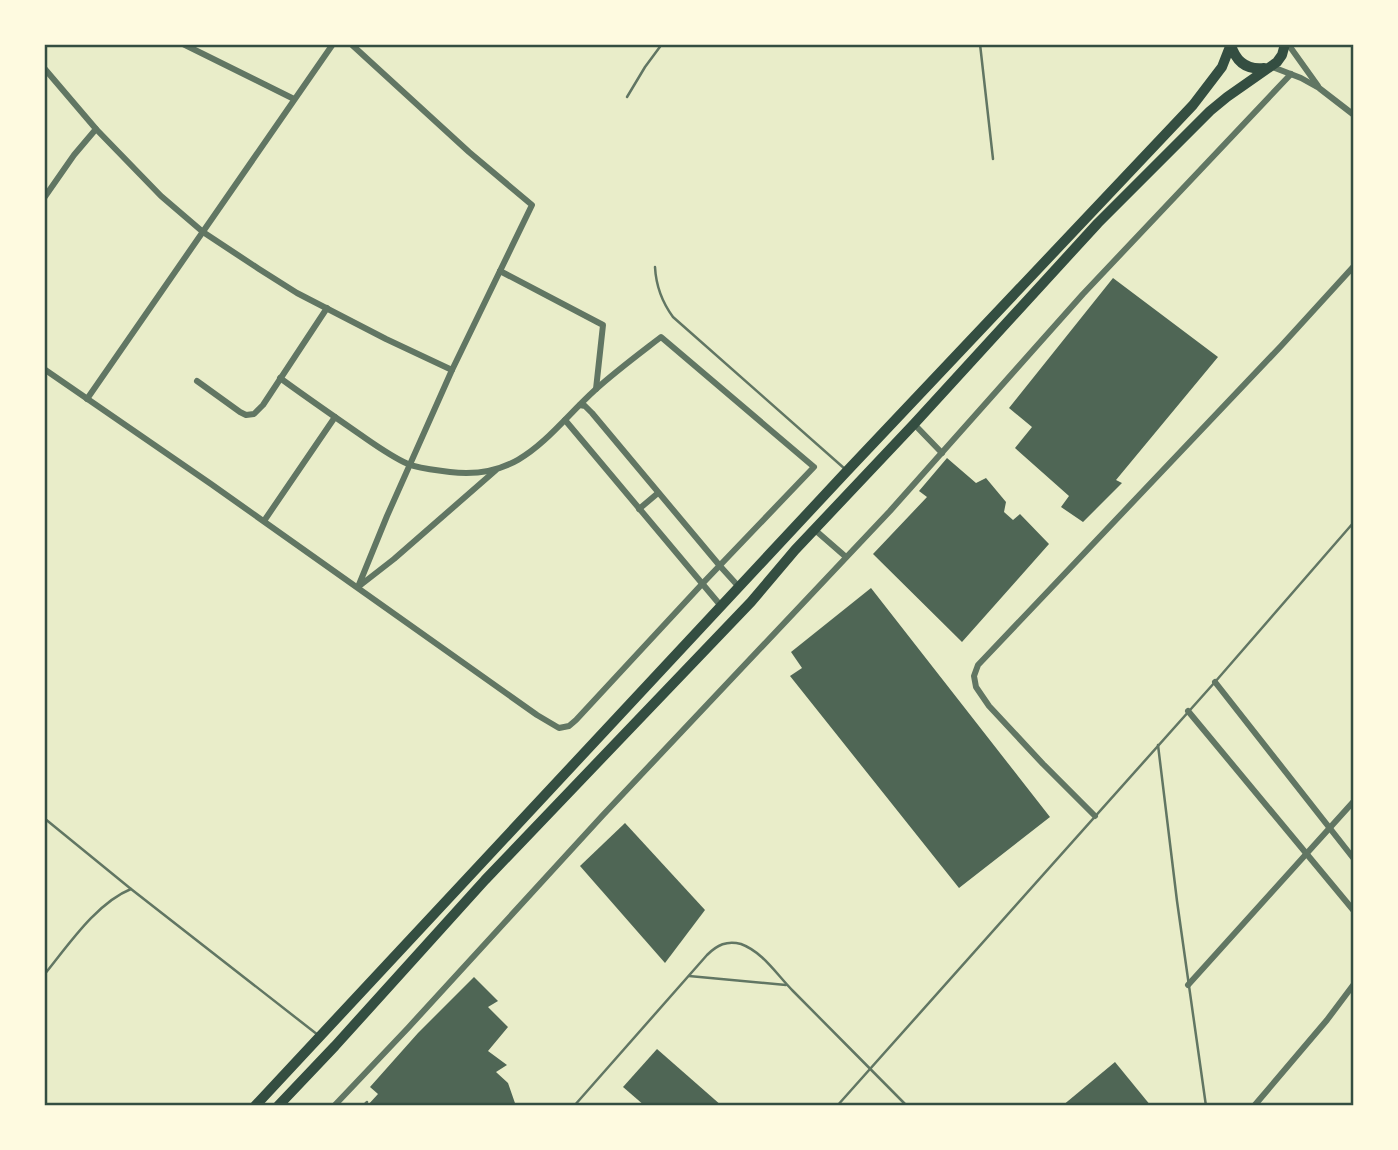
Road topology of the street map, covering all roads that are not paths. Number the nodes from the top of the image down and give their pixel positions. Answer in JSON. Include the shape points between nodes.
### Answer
{"nodes":[{"id":1,"x":183,"y":44,"type":"edge"},
{"id":2,"x":334,"y":44,"type":"edge"},
{"id":3,"x":351,"y":44,"type":"edge"},
{"id":4,"x":662,"y":44,"type":"edge"},
{"id":5,"x":980,"y":44,"type":"edge"},
{"id":6,"x":1286,"y":44,"type":"edge"},
{"id":7,"x":1231,"y":45,"type":"edge"},
{"id":8,"x":1268,"y":67,"type":"junction"},
{"id":9,"x":44,"y":68,"type":"edge"},
{"id":10,"x":1292,"y":74,"type":"junction"},
{"id":11,"x":51,"y":77,"type":"junction"},
{"id":12,"x":44,"y":86,"type":"edge"},
{"id":13,"x":1319,"y":88,"type":"junction"},
{"id":14,"x":627,"y":97,"type":"dead end"},
{"id":15,"x":294,"y":99,"type":"junction"},
{"id":16,"x":1354,"y":115,"type":"edge"},
{"id":17,"x":96,"y":129,"type":"junction"},
{"id":18,"x":993,"y":159,"type":"dead end"},
{"id":19,"x":44,"y":198,"type":"edge"},
{"id":20,"x":203,"y":232,"type":"junction"},
{"id":21,"x":1354,"y":266,"type":"edge"},
{"id":22,"x":654,"y":267,"type":"dead end"},
{"id":23,"x":500,"y":271,"type":"junction"},
{"id":24,"x":327,"y":308,"type":"junction"},
{"id":25,"x":44,"y":369,"type":"edge"},
{"id":26,"x":453,"y":370,"type":"junction"},
{"id":27,"x":280,"y":378,"type":"junction"},
{"id":28,"x":197,"y":381,"type":"dead end"},
{"id":29,"x":596,"y":389,"type":"junction"},
{"id":30,"x":87,"y":399,"type":"junction"},
{"id":31,"x":580,"y":405,"type":"junction"},
{"id":32,"x":335,"y":418,"type":"junction"},
{"id":33,"x":565,"y":420,"type":"junction"},
{"id":34,"x":915,"y":424,"type":"junction"},
{"id":35,"x":942,"y":453,"type":"junction"},
{"id":36,"x":410,"y":465,"type":"junction"},
{"id":37,"x":496,"y":470,"type":"junction"},
{"id":38,"x":848,"y":471,"type":"junction"},
{"id":39,"x":658,"y":493,"type":"junction"},
{"id":40,"x":639,"y":509,"type":"junction"},
{"id":41,"x":264,"y":521,"type":"junction"},
{"id":42,"x":1354,"y":522,"type":"edge"},
{"id":43,"x":815,"y":530,"type":"junction"},
{"id":44,"x":846,"y":557,"type":"junction"},
{"id":45,"x":720,"y":566,"type":"junction"},
{"id":46,"x":703,"y":583,"type":"junction"},
{"id":47,"x":358,"y":587,"type":"junction"},
{"id":48,"x":739,"y":587,"type":"junction"},
{"id":49,"x":721,"y":606,"type":"junction"},
{"id":50,"x":1215,"y":682,"type":"junction"},
{"id":51,"x":1188,"y":711,"type":"junction"},
{"id":52,"x":1158,"y":745,"type":"junction"},
{"id":53,"x":1354,"y":801,"type":"edge"},
{"id":54,"x":1095,"y":816,"type":"junction"},
{"id":55,"x":44,"y":818,"type":"edge"},
{"id":56,"x":1330,"y":829,"type":"junction"},
{"id":57,"x":1306,"y":855,"type":"junction"},
{"id":58,"x":1354,"y":859,"type":"edge"},
{"id":59,"x":131,"y":889,"type":"junction"},
{"id":60,"x":1354,"y":911,"type":"edge"},
{"id":61,"x":44,"y":975,"type":"edge"},
{"id":62,"x":689,"y":976,"type":"junction"},
{"id":63,"x":1354,"y":984,"type":"edge"},
{"id":64,"x":786,"y":985,"type":"junction"},
{"id":65,"x":1188,"y":985,"type":"junction"},
{"id":66,"x":320,"y":1037,"type":"junction"},
{"id":67,"x":871,"y":1069,"type":"junction"},
{"id":68,"x":367,"y":1101,"type":"dead end"},
{"id":69,"x":256,"y":1106,"type":"edge"},
{"id":70,"x":278,"y":1106,"type":"edge"},
{"id":71,"x":334,"y":1106,"type":"edge"},
{"id":72,"x":363,"y":1106,"type":"edge"},
{"id":73,"x":574,"y":1106,"type":"edge"},
{"id":74,"x":837,"y":1106,"type":"edge"},
{"id":75,"x":907,"y":1106,"type":"edge"},
{"id":76,"x":1206,"y":1106,"type":"edge"},
{"id":77,"x":1254,"y":1106,"type":"edge"}],
"edges":[{"from":1,"to":15,"type":"street"},
{"from":2,"to":15,"type":"street"},
{"from":3,"to":23,"type":"street","via":[[532,205]]},
{"from":4,"to":14,"type":"lane"},
{"from":5,"to":18,"type":"lane"},
{"from":6,"to":8,"type":"highway","via":[[1282,55]]},
{"from":6,"to":13,"type":"street"},
{"from":7,"to":8,"type":"highway","via":[[1248,67]]},
{"from":7,"to":38,"type":"highway","via":[[1222,67],[1193,104]]},
{"from":8,"to":10,"type":"street"},
{"from":8,"to":34,"type":"highway","via":[[1210,111],[1108,214]]},
{"from":9,"to":11,"type":"street"},
{"from":10,"to":13,"type":"street"},
{"from":10,"to":35,"type":"street","via":[[1083,294]]},
{"from":11,"to":12,"type":"street"},
{"from":11,"to":17,"type":"street"},
{"from":13,"to":16,"type":"street"},
{"from":15,"to":20,"type":"street"},
{"from":17,"to":19,"type":"street"},
{"from":17,"to":20,"type":"street"},
{"from":20,"to":24,"type":"street"},
{"from":20,"to":30,"type":"street"},
{"from":21,"to":54,"type":"street","via":[[975,671],[981,695]]},
{"from":22,"to":38,"type":"lane","via":[[657,285],[673,317]]},
{"from":23,"to":26,"type":"street"},
{"from":23,"to":29,"type":"street","via":[[603,325]]},
{"from":24,"to":26,"type":"street"},
{"from":24,"to":27,"type":"street"},
{"from":25,"to":30,"type":"street"},
{"from":26,"to":36,"type":"street"},
{"from":27,"to":28,"type":"street","via":[[257,412],[249,415]]},
{"from":27,"to":32,"type":"street"},
{"from":29,"to":31,"type":"street"},
{"from":29,"to":45,"type":"street","via":[[661,337],[814,467]]},
{"from":30,"to":41,"type":"street"},
{"from":31,"to":33,"type":"street"},
{"from":31,"to":39,"type":"street","via":[[592,413]]},
{"from":32,"to":36,"type":"street"},
{"from":32,"to":41,"type":"street"},
{"from":33,"to":37,"type":"street","via":[[537,447]]},
{"from":33,"to":40,"type":"street"},
{"from":34,"to":35,"type":"street"},
{"from":34,"to":43,"type":"highway"},
{"from":35,"to":44,"type":"street"},
{"from":36,"to":37,"type":"street","via":[[462,474]]},
{"from":36,"to":47,"type":"street"},
{"from":37,"to":47,"type":"street"},
{"from":38,"to":48,"type":"highway"},
{"from":39,"to":40,"type":"street"},
{"from":39,"to":45,"type":"street"},
{"from":40,"to":46,"type":"street"},
{"from":41,"to":47,"type":"street"},
{"from":42,"to":50,"type":"lane"},
{"from":43,"to":44,"type":"street"},
{"from":43,"to":70,"type":"highway"},
{"from":44,"to":71,"type":"street"},
{"from":45,"to":46,"type":"street"},
{"from":45,"to":48,"type":"street"},
{"from":46,"to":47,"type":"street","via":[[576,720],[562,728],[537,715]]},
{"from":46,"to":49,"type":"street"},
{"from":48,"to":49,"type":"highway"},
{"from":49,"to":66,"type":"highway"},
{"from":50,"to":51,"type":"lane"},
{"from":50,"to":56,"type":"street"},
{"from":51,"to":52,"type":"lane"},
{"from":51,"to":57,"type":"street"},
{"from":52,"to":54,"type":"lane"},
{"from":52,"to":65,"type":"lane"},
{"from":53,"to":56,"type":"street"},
{"from":54,"to":67,"type":"lane"},
{"from":55,"to":59,"type":"lane"},
{"from":56,"to":57,"type":"street"},
{"from":56,"to":58,"type":"street"},
{"from":57,"to":60,"type":"street"},
{"from":57,"to":65,"type":"street"},
{"from":59,"to":61,"type":"lane","via":[[97,914]]},
{"from":59,"to":66,"type":"lane"},
{"from":62,"to":64,"type":"lane"},
{"from":62,"to":64,"type":"lane","via":[[713,950],[729,942],[755,952]]},
{"from":62,"to":73,"type":"lane"},
{"from":63,"to":77,"type":"street"},
{"from":64,"to":67,"type":"lane"},
{"from":65,"to":76,"type":"lane"},
{"from":66,"to":69,"type":"highway"},
{"from":67,"to":74,"type":"lane"},
{"from":67,"to":75,"type":"lane"},
{"from":68,"to":72,"type":"lane"}]}
